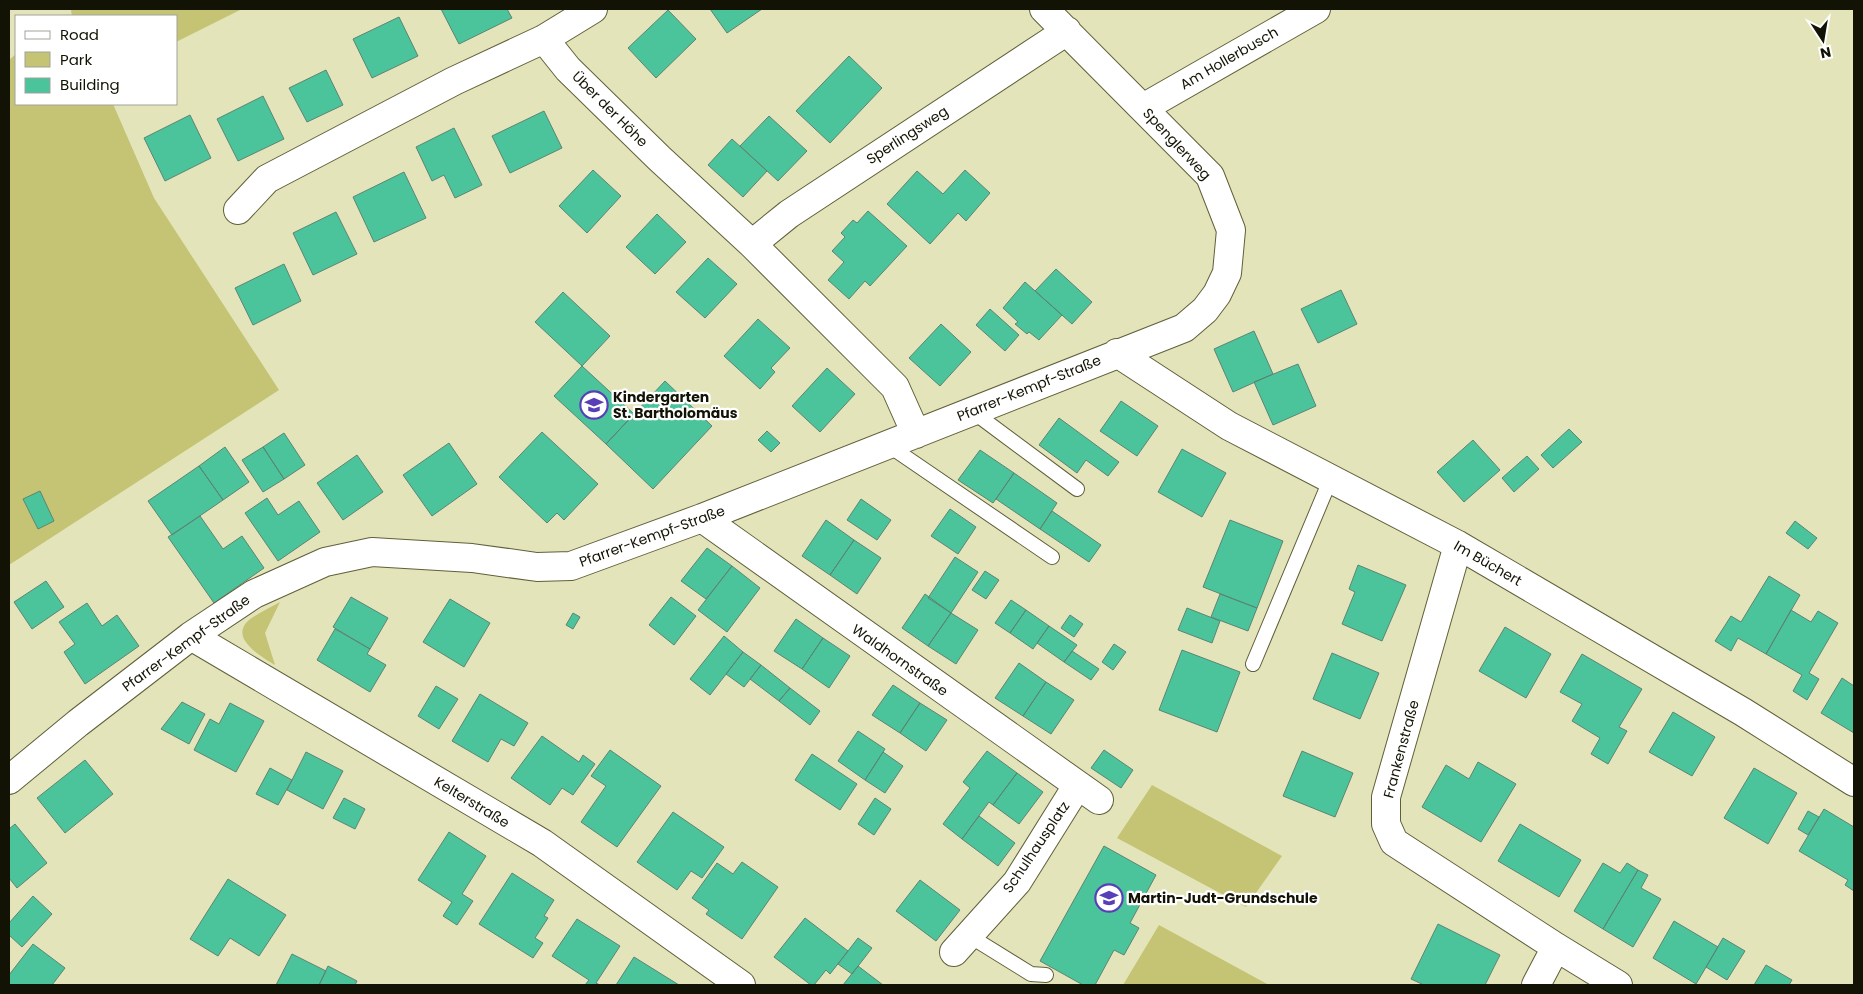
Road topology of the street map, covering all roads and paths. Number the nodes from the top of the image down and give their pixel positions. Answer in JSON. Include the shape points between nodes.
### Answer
{"nodes":[{"id":1,"x":593,"y":9,"type":"edge"},
{"id":2,"x":1044,"y":9,"type":"edge"},
{"id":3,"x":1316,"y":9,"type":"edge"},
{"id":4,"x":1067,"y":31,"type":"junction"},
{"id":5,"x":544,"y":39,"type":"junction"},
{"id":6,"x":1143,"y":108,"type":"junction"},
{"id":7,"x":238,"y":210,"type":"dead end"},
{"id":8,"x":752,"y":244,"type":"junction"},
{"id":9,"x":1205,"y":310,"type":"joint"},
{"id":10,"x":1117,"y":353,"type":"junction"},
{"id":11,"x":972,"y":411,"type":"junction"},
{"id":12,"x":916,"y":434,"type":"junction"},
{"id":13,"x":888,"y":445,"type":"junction"},
{"id":14,"x":1331,"y":478,"type":"junction"},
{"id":15,"x":1076,"y":489,"type":"dead end"},
{"id":16,"x":702,"y":518,"type":"junction"},
{"id":17,"x":1458,"y":545,"type":"junction"},
{"id":18,"x":1052,"y":557,"type":"dead end"},
{"id":19,"x":191,"y":636,"type":"junction"},
{"id":20,"x":1253,"y":664,"type":"dead end"},
{"id":21,"x":9,"y":780,"type":"edge"},
{"id":22,"x":1854,"y":782,"type":"edge"},
{"id":23,"x":1088,"y":793,"type":"joint"},
{"id":24,"x":961,"y":944,"type":"joint"},
{"id":25,"x":1556,"y":947,"type":"junction"},
{"id":26,"x":1046,"y":975,"type":"dead end"},
{"id":27,"x":741,"y":985,"type":"edge"},
{"id":28,"x":1536,"y":985,"type":"edge"},
{"id":29,"x":1618,"y":985,"type":"edge"}],
"edges":[{"from":1,"to":5,"type":"street"},
{"from":2,"to":4,"type":"street","name":"Spenglerweg"},
{"from":3,"to":6,"type":"street","name":"Am Hollerbusch"},
{"from":4,"to":6,"type":"street","name":"Spenglerweg"},
{"from":4,"to":8,"type":"street","name":"Sperlingsweg","via":[[789,214]]},
{"from":5,"to":7,"type":"street","via":[[454,81],[267,179]]},
{"from":5,"to":8,"type":"street","name":"Über der Höhe","via":[[575,76]]},
{"from":6,"to":9,"type":"street","name":"Spenglerweg","via":[[1210,176],[1231,230],[1227,273]]},
{"from":8,"to":12,"type":"street","name":"Über der Höhe","via":[[895,387]]},
{"from":9,"to":10,"type":"street","name":"Pfarrer-Kempf-Straße","via":[[1184,328]]},
{"from":10,"to":11,"type":"street","name":"Pfarrer-Kempf-Straße"},
{"from":10,"to":14,"type":"street","name":"Im Büchert","via":[[1229,426]]},
{"from":11,"to":12,"type":"street","name":"Pfarrer-Kempf-Straße"},
{"from":11,"to":15,"type":"lane"},
{"from":12,"to":13,"type":"street","name":"Pfarrer-Kempf-Straße"},
{"from":13,"to":16,"type":"street","name":"Pfarrer-Kempf-Straße"},
{"from":13,"to":18,"type":"lane"},
{"from":14,"to":17,"type":"street","name":"Im Büchert"},
{"from":14,"to":20,"type":"lane"},
{"from":16,"to":19,"type":"street","name":"Pfarrer-Kempf-Straße","via":[[571,566],[537,567],[472,558],[372,552],[325,562],[254,594]]},
{"from":16,"to":23,"type":"street","name":"Waldhornstraße"},
{"from":17,"to":22,"type":"street","name":"Im Büchert","via":[[1743,712]]},
{"from":17,"to":25,"type":"street","name":"Frankenstraße","via":[[1386,797],[1386,824],[1394,842]]},
{"from":19,"to":21,"type":"street","name":"Pfarrer-Kempf-Straße"},
{"from":19,"to":27,"type":"street","name":"Kelterstraße","via":[[542,843]]},
{"from":23,"to":24,"type":"street","name":"Schulhausplatz","via":[[1017,882]]},
{"from":24,"to":26,"type":"lane","via":[[1031,974]]},
{"from":25,"to":28,"type":"street"},
{"from":25,"to":29,"type":"street","name":"Frankenstraße"}]}
